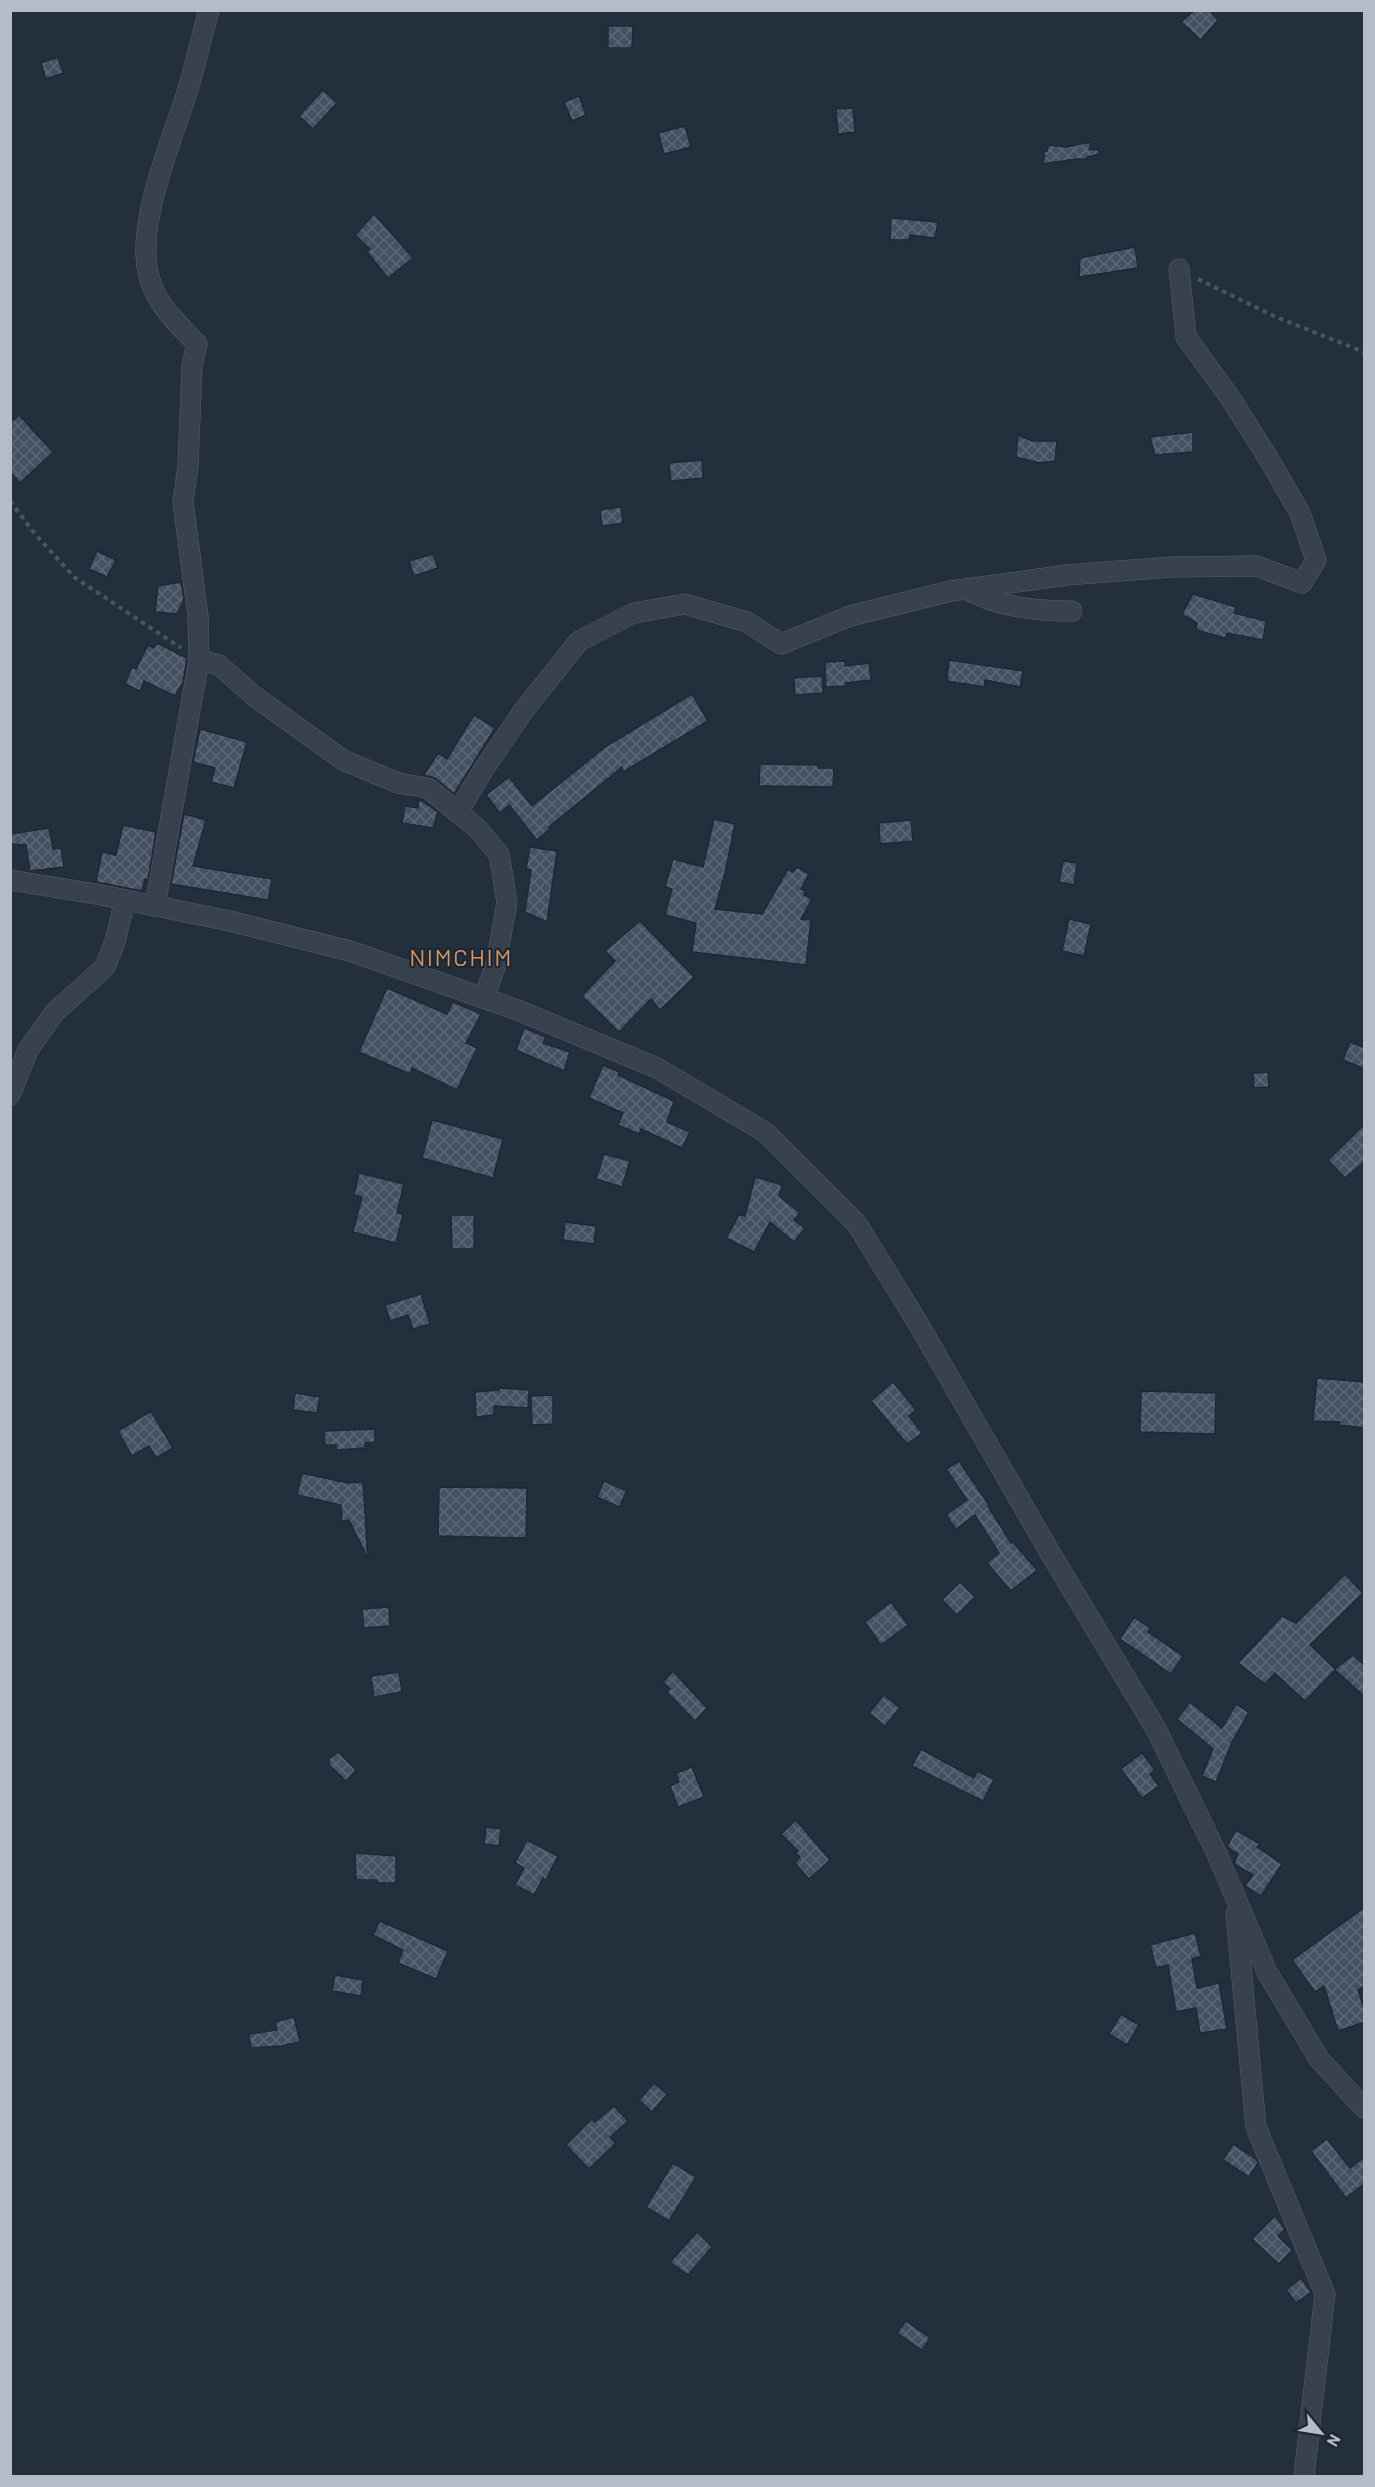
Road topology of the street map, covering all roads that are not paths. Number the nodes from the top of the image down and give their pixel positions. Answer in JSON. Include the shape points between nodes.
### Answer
{"nodes":[{"id":1,"x":209,"y":10,"type":"edge"},
{"id":2,"x":1179,"y":269,"type":"road end"},
{"id":3,"x":966,"y":589,"type":"junction"},
{"id":4,"x":1072,"y":611,"type":"dead end"},
{"id":5,"x":199,"y":660,"type":"junction"},
{"id":6,"x":458,"y":812,"type":"junction"},
{"id":7,"x":10,"y":880,"type":"edge"},
{"id":8,"x":124,"y":900,"type":"junction"},
{"id":9,"x":154,"y":906,"type":"junction"},
{"id":10,"x":484,"y":998,"type":"junction"},
{"id":11,"x":10,"y":1095,"type":"edge"},
{"id":12,"x":1234,"y":1893,"type":"junction"},
{"id":13,"x":1365,"y":2108,"type":"edge"},
{"id":14,"x":1304,"y":2476,"type":"edge"}],
"edges":[{"from":1,"to":5,"type":"street","via":[[157,186],[145,260],[152,286],[164,308],[196,344],[183,502],[198,616]]},
{"from":2,"to":3,"type":"street","via":[[1186,337],[1229,396],[1300,513],[1316,560],[1302,584],[1257,566],[1173,567],[1067,575]]},
{"from":3,"to":4,"type":"street","via":[[986,600],[1016,607]]},
{"from":3,"to":6,"type":"street","via":[[850,616],[781,644],[747,622],[685,604],[634,613],[579,641],[506,736]]},
{"from":5,"to":6,"type":"street","via":[[219,665],[254,696],[343,760],[398,783],[428,788]]},
{"from":5,"to":9,"type":"street"},
{"from":6,"to":10,"type":"street","via":[[499,854],[507,902],[496,964]]},
{"from":7,"to":8,"type":"street"},
{"from":8,"to":9,"type":"street"},
{"from":8,"to":11,"type":"street","via":[[105,967],[55,1012],[28,1050]]},
{"from":9,"to":10,"type":"street","via":[[350,951]]},
{"from":10,"to":12,"type":"street","via":[[657,1068],[765,1132],[857,1224],[1156,1730]]},
{"from":12,"to":13,"type":"street","via":[[1267,1972],[1319,2059]]},
{"from":12,"to":14,"type":"street","via":[[1256,2127],[1325,2294]]}]}
